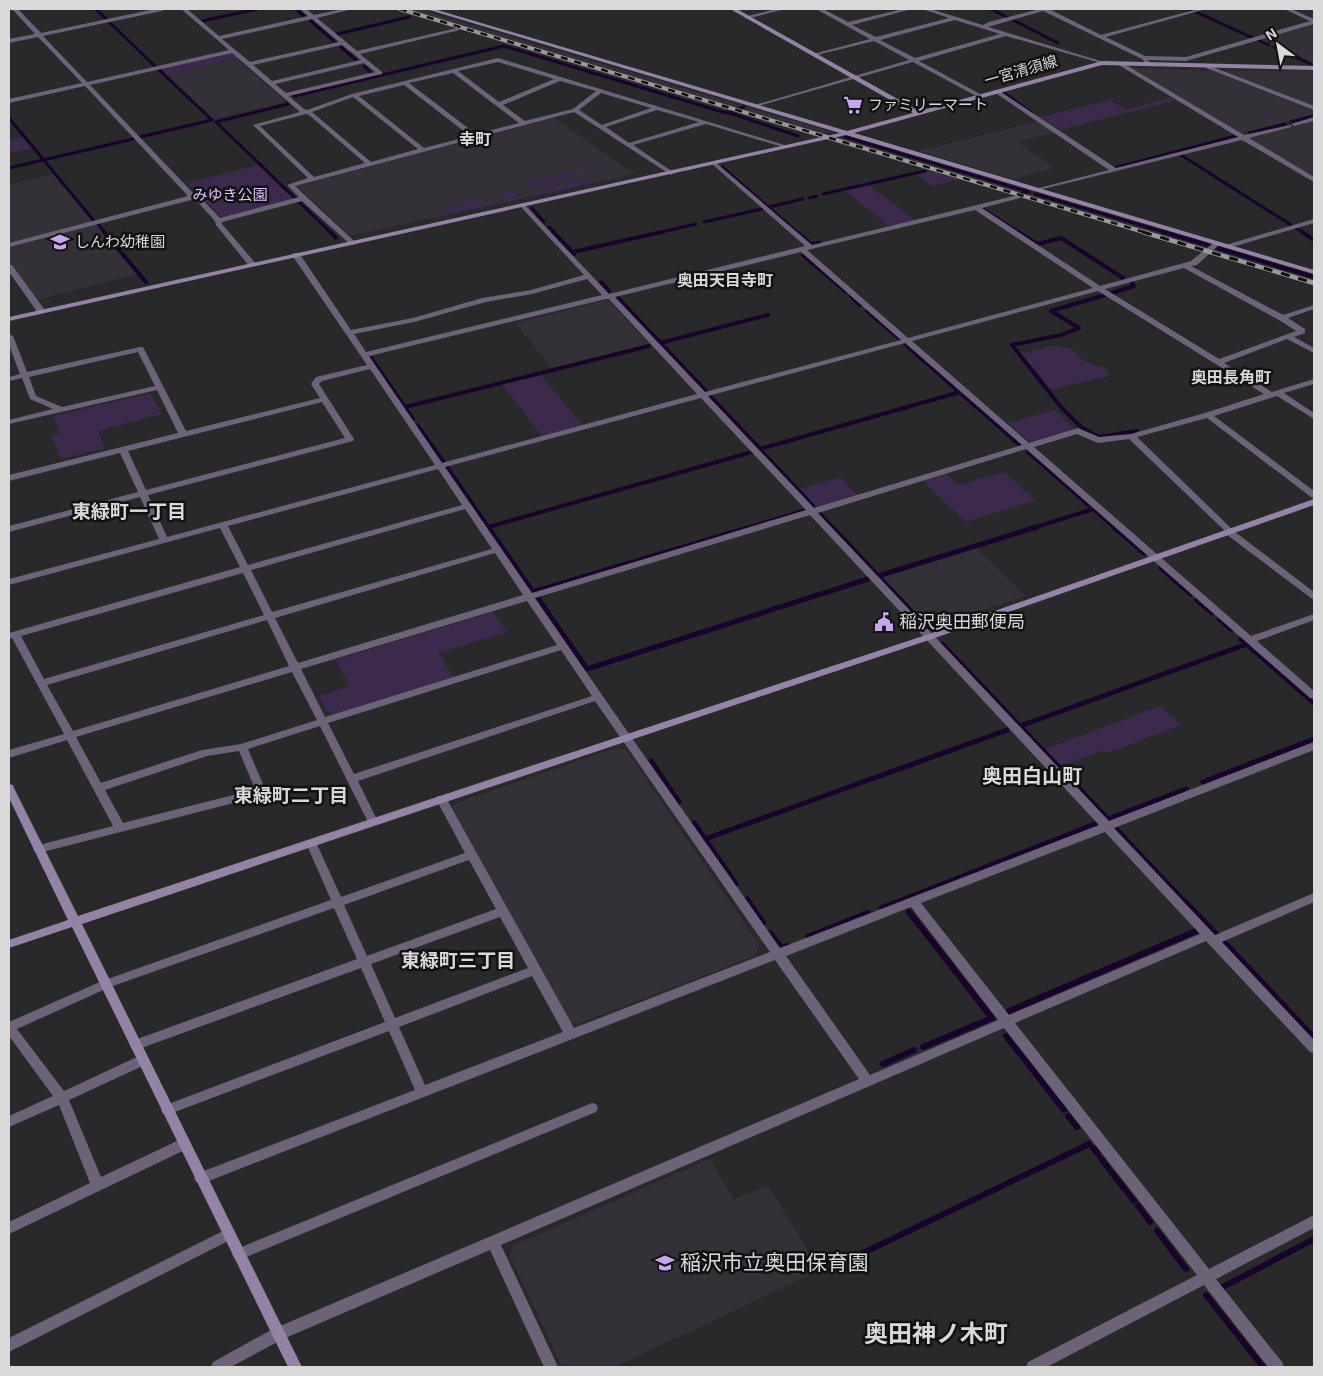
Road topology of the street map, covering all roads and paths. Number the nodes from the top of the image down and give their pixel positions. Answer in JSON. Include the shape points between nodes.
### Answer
{"nodes":[{"id":1,"x":16,"y":9,"type":"edge"},
{"id":2,"x":162,"y":9,"type":"edge"},
{"id":3,"x":184,"y":9,"type":"edge"},
{"id":4,"x":303,"y":9,"type":"edge"},
{"id":5,"x":350,"y":9,"type":"edge"},
{"id":6,"x":429,"y":9,"type":"edge"},
{"id":7,"x":733,"y":9,"type":"edge"},
{"id":8,"x":782,"y":9,"type":"edge"},
{"id":9,"x":819,"y":9,"type":"edge"},
{"id":10,"x":909,"y":9,"type":"edge"},
{"id":11,"x":925,"y":9,"type":"edge"},
{"id":12,"x":1044,"y":9,"type":"edge"},
{"id":13,"x":1203,"y":9,"type":"edge"},
{"id":14,"x":1287,"y":9,"type":"edge"},
{"id":15,"x":313,"y":17,"type":"junction"},
{"id":16,"x":747,"y":17,"type":"junction"},
{"id":17,"x":954,"y":18,"type":"junction"},
{"id":18,"x":1314,"y":21,"type":"edge"},
{"id":19,"x":847,"y":24,"type":"junction"},
{"id":20,"x":983,"y":27,"type":"junction"},
{"id":21,"x":457,"y":30,"type":"dead end"},
{"id":22,"x":40,"y":34,"type":"junction"},
{"id":23,"x":1005,"y":34,"type":"junction"},
{"id":24,"x":1101,"y":37,"type":"junction"},
{"id":25,"x":218,"y":38,"type":"junction"},
{"id":26,"x":875,"y":39,"type":"junction"},
{"id":27,"x":9,"y":41,"type":"edge"},
{"id":28,"x":342,"y":43,"type":"junction"},
{"id":29,"x":234,"y":51,"type":"junction"},
{"id":30,"x":356,"y":53,"type":"junction"},
{"id":31,"x":816,"y":56,"type":"junction"},
{"id":32,"x":1144,"y":58,"type":"junction"},
{"id":33,"x":913,"y":60,"type":"junction"},
{"id":34,"x":365,"y":62,"type":"junction"},
{"id":35,"x":1102,"y":63,"type":"junction"},
{"id":36,"x":1119,"y":63,"type":"junction"},
{"id":37,"x":249,"y":64,"type":"junction"},
{"id":38,"x":1148,"y":64,"type":"junction"},
{"id":39,"x":1208,"y":66,"type":"junction"},
{"id":40,"x":1314,"y":68,"type":"edge"},
{"id":41,"x":454,"y":71,"type":"junction"},
{"id":42,"x":854,"y":77,"type":"junction"},
{"id":43,"x":559,"y":78,"type":"junction"},
{"id":44,"x":271,"y":83,"type":"junction"},
{"id":45,"x":405,"y":83,"type":"junction"},
{"id":46,"x":86,"y":84,"type":"junction"},
{"id":47,"x":600,"y":91,"type":"junction"},
{"id":48,"x":996,"y":91,"type":"junction"},
{"id":49,"x":285,"y":95,"type":"junction"},
{"id":50,"x":354,"y":95,"type":"junction"},
{"id":51,"x":980,"y":96,"type":"junction"},
{"id":52,"x":9,"y":101,"type":"edge"},
{"id":53,"x":499,"y":104,"type":"junction"},
{"id":54,"x":757,"y":106,"type":"junction"},
{"id":55,"x":656,"y":108,"type":"junction"},
{"id":56,"x":1314,"y":108,"type":"edge"},
{"id":57,"x":575,"y":110,"type":"junction"},
{"id":58,"x":306,"y":112,"type":"junction"},
{"id":59,"x":918,"y":113,"type":"junction"},
{"id":60,"x":1314,"y":120,"type":"edge"},
{"id":61,"x":524,"y":123,"type":"junction"},
{"id":62,"x":704,"y":123,"type":"junction"},
{"id":63,"x":601,"y":127,"type":"junction"},
{"id":64,"x":845,"y":133,"type":"junction"},
{"id":65,"x":475,"y":136,"type":"junction"},
{"id":66,"x":1242,"y":137,"type":"junction"},
{"id":67,"x":628,"y":145,"type":"junction"},
{"id":68,"x":788,"y":147,"type":"junction"},
{"id":69,"x":423,"y":150,"type":"junction"},
{"id":70,"x":714,"y":163,"type":"junction"},
{"id":71,"x":370,"y":164,"type":"junction"},
{"id":72,"x":1114,"y":170,"type":"junction"},
{"id":73,"x":670,"y":173,"type":"junction"},
{"id":74,"x":314,"y":179,"type":"junction"},
{"id":75,"x":1314,"y":180,"type":"edge"},
{"id":76,"x":1037,"y":190,"type":"junction"},
{"id":77,"x":192,"y":197,"type":"junction"},
{"id":78,"x":1018,"y":197,"type":"dead end"},
{"id":79,"x":304,"y":198,"type":"junction"},
{"id":80,"x":522,"y":205,"type":"junction"},
{"id":81,"x":977,"y":208,"type":"junction"},
{"id":82,"x":219,"y":221,"type":"junction"},
{"id":83,"x":1314,"y":221,"type":"edge"},
{"id":84,"x":351,"y":243,"type":"junction"},
{"id":85,"x":1216,"y":243,"type":"junction"},
{"id":86,"x":9,"y":244,"type":"edge"},
{"id":87,"x":1226,"y":246,"type":"junction"},
{"id":88,"x":811,"y":248,"type":"junction"},
{"id":89,"x":802,"y":250,"type":"junction"},
{"id":90,"x":296,"y":255,"type":"junction"},
{"id":91,"x":253,"y":265,"type":"junction"},
{"id":92,"x":1184,"y":265,"type":"junction"},
{"id":93,"x":9,"y":267,"type":"edge"},
{"id":94,"x":1314,"y":272,"type":"edge"},
{"id":95,"x":589,"y":276,"type":"junction"},
{"id":96,"x":1100,"y":289,"type":"junction"},
{"id":97,"x":609,"y":297,"type":"junction"},
{"id":98,"x":1313,"y":309,"type":"edge"},
{"id":99,"x":41,"y":311,"type":"junction"},
{"id":100,"x":9,"y":318,"type":"edge"},
{"id":101,"x":1282,"y":318,"type":"junction"},
{"id":102,"x":348,"y":332,"type":"junction"},
{"id":103,"x":9,"y":336,"type":"edge"},
{"id":104,"x":1289,"y":336,"type":"junction"},
{"id":105,"x":906,"y":340,"type":"junction"},
{"id":106,"x":1314,"y":351,"type":"edge"},
{"id":107,"x":364,"y":356,"type":"junction"},
{"id":108,"x":1219,"y":362,"type":"junction"},
{"id":109,"x":372,"y":366,"type":"junction"},
{"id":110,"x":23,"y":376,"type":"junction"},
{"id":111,"x":9,"y":379,"type":"edge"},
{"id":112,"x":1314,"y":381,"type":"edge"},
{"id":113,"x":159,"y":387,"type":"junction"},
{"id":114,"x":1274,"y":394,"type":"junction"},
{"id":115,"x":702,"y":395,"type":"junction"},
{"id":116,"x":325,"y":399,"type":"junction"},
{"id":117,"x":62,"y":410,"type":"junction"},
{"id":118,"x":1208,"y":415,"type":"junction"},
{"id":119,"x":1314,"y":417,"type":"edge"},
{"id":120,"x":9,"y":422,"type":"edge"},
{"id":121,"x":183,"y":434,"type":"junction"},
{"id":122,"x":1131,"y":436,"type":"junction"},
{"id":123,"x":1028,"y":446,"type":"junction"},
{"id":124,"x":123,"y":449,"type":"junction"},
{"id":125,"x":439,"y":466,"type":"junction"},
{"id":126,"x":9,"y":478,"type":"edge"},
{"id":127,"x":143,"y":493,"type":"junction"},
{"id":128,"x":1314,"y":495,"type":"edge"},
{"id":129,"x":1314,"y":502,"type":"edge"},
{"id":130,"x":468,"y":506,"type":"junction"},
{"id":131,"x":811,"y":511,"type":"junction"},
{"id":132,"x":223,"y":524,"type":"junction"},
{"id":133,"x":9,"y":529,"type":"edge"},
{"id":134,"x":1230,"y":532,"type":"junction"},
{"id":135,"x":164,"y":540,"type":"junction"},
{"id":136,"x":497,"y":550,"type":"junction"},
{"id":137,"x":1156,"y":558,"type":"junction"},
{"id":138,"x":246,"y":568,"type":"junction"},
{"id":139,"x":9,"y":582,"type":"edge"},
{"id":140,"x":1314,"y":596,"type":"edge"},
{"id":141,"x":529,"y":597,"type":"junction"},
{"id":142,"x":270,"y":616,"type":"junction"},
{"id":143,"x":1314,"y":617,"type":"edge"},
{"id":144,"x":12,"y":635,"type":"edge"},
{"id":145,"x":929,"y":637,"type":"junction"},
{"id":146,"x":1250,"y":640,"type":"junction"},
{"id":147,"x":563,"y":646,"type":"junction"},
{"id":148,"x":296,"y":667,"type":"junction"},
{"id":149,"x":41,"y":683,"type":"junction"},
{"id":150,"x":1314,"y":696,"type":"edge"},
{"id":151,"x":598,"y":698,"type":"junction"},
{"id":152,"x":323,"y":722,"type":"junction"},
{"id":153,"x":70,"y":736,"type":"junction"},
{"id":154,"x":625,"y":737,"type":"junction"},
{"id":155,"x":1314,"y":746,"type":"edge"},
{"id":156,"x":242,"y":747,"type":"junction"},
{"id":157,"x":9,"y":754,"type":"edge"},
{"id":158,"x":352,"y":779,"type":"junction"},
{"id":159,"x":9,"y":788,"type":"edge"},
{"id":160,"x":98,"y":788,"type":"junction"},
{"id":161,"x":441,"y":799,"type":"junction"},
{"id":162,"x":373,"y":822,"type":"junction"},
{"id":163,"x":1106,"y":826,"type":"junction"},
{"id":164,"x":120,"y":828,"type":"junction"},
{"id":165,"x":311,"y":843,"type":"junction"},
{"id":166,"x":39,"y":849,"type":"junction"},
{"id":167,"x":472,"y":854,"type":"junction"},
{"id":168,"x":1314,"y":897,"type":"edge"},
{"id":169,"x":337,"y":902,"type":"junction"},
{"id":170,"x":913,"y":902,"type":"junction"},
{"id":171,"x":502,"y":911,"type":"junction"},
{"id":172,"x":75,"y":922,"type":"junction"},
{"id":173,"x":1211,"y":938,"type":"junction"},
{"id":174,"x":9,"y":944,"type":"edge"},
{"id":175,"x":778,"y":955,"type":"junction"},
{"id":176,"x":364,"y":961,"type":"junction"},
{"id":177,"x":535,"y":970,"type":"junction"},
{"id":178,"x":106,"y":984,"type":"junction"},
{"id":179,"x":1006,"y":1021,"type":"junction"},
{"id":180,"x":392,"y":1024,"type":"junction"},
{"id":181,"x":9,"y":1027,"type":"edge"},
{"id":182,"x":570,"y":1035,"type":"junction"},
{"id":183,"x":136,"y":1044,"type":"junction"},
{"id":184,"x":1314,"y":1048,"type":"edge"},
{"id":185,"x":143,"y":1060,"type":"junction"},
{"id":186,"x":867,"y":1081,"type":"junction"},
{"id":187,"x":422,"y":1092,"type":"junction"},
{"id":188,"x":62,"y":1098,"type":"junction"},
{"id":189,"x":592,"y":1108,"type":"dead end"},
{"id":190,"x":168,"y":1110,"type":"junction"},
{"id":191,"x":9,"y":1122,"type":"edge"},
{"id":192,"x":184,"y":1144,"type":"junction"},
{"id":193,"x":201,"y":1178,"type":"junction"},
{"id":194,"x":98,"y":1185,"type":"junction"},
{"id":195,"x":1314,"y":1222,"type":"edge"},
{"id":196,"x":9,"y":1228,"type":"edge"},
{"id":197,"x":229,"y":1234,"type":"junction"},
{"id":198,"x":492,"y":1242,"type":"junction"},
{"id":199,"x":238,"y":1254,"type":"junction"},
{"id":200,"x":1207,"y":1278,"type":"junction"},
{"id":201,"x":278,"y":1334,"type":"junction"},
{"id":202,"x":9,"y":1345,"type":"edge"},
{"id":203,"x":218,"y":1367,"type":"edge"},
{"id":204,"x":295,"y":1367,"type":"edge"},
{"id":205,"x":550,"y":1367,"type":"edge"},
{"id":206,"x":1033,"y":1367,"type":"edge"},
{"id":207,"x":1277,"y":1367,"type":"edge"}],
"edges":[{"from":1,"to":22,"type":"street"},
{"from":2,"to":22,"type":"street"},
{"from":3,"to":25,"type":"street"},
{"from":4,"to":15,"type":"street"},
{"from":5,"to":15,"type":"street"},
{"from":6,"to":54,"type":"street"},
{"from":7,"to":16,"type":"street"},
{"from":8,"to":16,"type":"street"},
{"from":9,"to":19,"type":"street"},
{"from":10,"to":19,"type":"street"},
{"from":11,"to":17,"type":"street"},
{"from":12,"to":20,"type":"street"},
{"from":12,"to":24,"type":"street"},
{"from":13,"to":24,"type":"street"},
{"from":14,"to":18,"type":"street"},
{"from":15,"to":25,"type":"street"},
{"from":15,"to":28,"type":"street"},
{"from":16,"to":31,"type":"street"},
{"from":17,"to":20,"type":"street"},
{"from":17,"to":26,"type":"street"},
{"from":18,"to":32,"type":"street","via":[[1186,59]]},
{"from":19,"to":26,"type":"street"},
{"from":20,"to":23,"type":"street"},
{"from":21,"to":30,"type":"street"},
{"from":22,"to":27,"type":"street"},
{"from":22,"to":46,"type":"street"},
{"from":23,"to":33,"type":"street"},
{"from":23,"to":35,"type":"street"},
{"from":24,"to":32,"type":"street"},
{"from":25,"to":29,"type":"street"},
{"from":26,"to":31,"type":"street"},
{"from":26,"to":33,"type":"street"},
{"from":28,"to":30,"type":"street"},
{"from":28,"to":37,"type":"street"},
{"from":29,"to":37,"type":"street"},
{"from":29,"to":46,"type":"street"},
{"from":30,"to":34,"type":"street"},
{"from":31,"to":42,"type":"street"},
{"from":32,"to":38,"type":"street"},
{"from":33,"to":42,"type":"street"},
{"from":33,"to":51,"type":"street"},
{"from":34,"to":44,"type":"street"},
{"from":34,"to":49,"type":"street","via":[[380,73]]},
{"from":35,"to":36,"type":"street","name":"一宮清須線"},
{"from":35,"to":48,"type":"street","name":"一宮清須線"},
{"from":36,"to":38,"type":"street","name":"一宮清須線"},
{"from":36,"to":66,"type":"street"},
{"from":37,"to":44,"type":"street"},
{"from":38,"to":39,"type":"street","name":"一宮清須線"},
{"from":39,"to":40,"type":"street","name":"一宮清須線"},
{"from":39,"to":56,"type":"street"},
{"from":41,"to":43,"type":"street","via":[[498,60]]},
{"from":41,"to":45,"type":"street"},
{"from":41,"to":53,"type":"street"},
{"from":42,"to":54,"type":"street"},
{"from":42,"to":59,"type":"street"},
{"from":43,"to":47,"type":"street"},
{"from":43,"to":53,"type":"street"},
{"from":44,"to":49,"type":"street"},
{"from":45,"to":50,"type":"street"},
{"from":45,"to":65,"type":"street"},
{"from":46,"to":52,"type":"street"},
{"from":46,"to":77,"type":"street"},
{"from":47,"to":55,"type":"street"},
{"from":47,"to":57,"type":"street"},
{"from":48,"to":51,"type":"street","name":"一宮清須線"},
{"from":48,"to":72,"type":"street"},
{"from":49,"to":58,"type":"street"},
{"from":50,"to":58,"type":"street"},
{"from":50,"to":69,"type":"street"},
{"from":51,"to":59,"type":"street","name":"一宮清須線"},
{"from":53,"to":61,"type":"street"},
{"from":54,"to":64,"type":"street"},
{"from":55,"to":62,"type":"street"},
{"from":55,"to":63,"type":"street"},
{"from":57,"to":61,"type":"street"},
{"from":57,"to":63,"type":"street"},
{"from":58,"to":71,"type":"street"},
{"from":58,"to":74,"type":"street","via":[[256,125]]},
{"from":59,"to":64,"type":"street","name":"一宮清須線"},
{"from":60,"to":66,"type":"street"},
{"from":61,"to":65,"type":"street"},
{"from":62,"to":67,"type":"street"},
{"from":62,"to":68,"type":"street"},
{"from":63,"to":67,"type":"street"},
{"from":64,"to":68,"type":"street","name":"一宮清須線"},
{"from":64,"to":76,"type":"street"},
{"from":65,"to":69,"type":"street"},
{"from":66,"to":72,"type":"street"},
{"from":66,"to":75,"type":"street"},
{"from":67,"to":73,"type":"street"},
{"from":68,"to":70,"type":"street","name":"一宮清須線"},
{"from":69,"to":71,"type":"street"},
{"from":70,"to":73,"type":"street","name":"一宮清須線"},
{"from":70,"to":88,"type":"street"},
{"from":71,"to":74,"type":"street"},
{"from":72,"to":76,"type":"street"},
{"from":73,"to":80,"type":"street","name":"一宮清須線"},
{"from":74,"to":79,"type":"street","via":[[290,185]]},
{"from":76,"to":85,"type":"street"},
{"from":77,"to":82,"type":"street","via":[[196,196]]},
{"from":77,"to":86,"type":"street"},
{"from":78,"to":81,"type":"street"},
{"from":79,"to":82,"type":"street"},
{"from":79,"to":84,"type":"street"},
{"from":80,"to":84,"type":"street","name":"一宮清須線"},
{"from":80,"to":95,"type":"street"},
{"from":81,"to":88,"type":"street"},
{"from":81,"to":96,"type":"street"},
{"from":82,"to":91,"type":"street","via":[[218,224]]},
{"from":83,"to":87,"type":"street"},
{"from":84,"to":90,"type":"street","name":"一宮清須線"},
{"from":85,"to":87,"type":"street"},
{"from":85,"to":92,"type":"street","via":[[1194,263]]},
{"from":87,"to":94,"type":"street"},
{"from":88,"to":89,"type":"street"},
{"from":89,"to":97,"type":"street"},
{"from":89,"to":105,"type":"street"},
{"from":90,"to":91,"type":"street","name":"一宮清須線"},
{"from":90,"to":102,"type":"street"},
{"from":91,"to":99,"type":"street","name":"一宮清須線"},
{"from":92,"to":96,"type":"street"},
{"from":92,"to":101,"type":"street"},
{"from":93,"to":99,"type":"street"},
{"from":95,"to":97,"type":"street"},
{"from":95,"to":102,"type":"street","via":[[414,320]]},
{"from":96,"to":105,"type":"street"},
{"from":96,"to":108,"type":"street"},
{"from":97,"to":107,"type":"street"},
{"from":97,"to":115,"type":"street"},
{"from":98,"to":101,"type":"street"},
{"from":99,"to":100,"type":"street","name":"一宮清須線"},
{"from":101,"to":104,"type":"street","via":[[1302,331]]},
{"from":102,"to":107,"type":"street"},
{"from":103,"to":110,"type":"street"},
{"from":104,"to":106,"type":"street"},
{"from":104,"to":108,"type":"street"},
{"from":105,"to":115,"type":"street"},
{"from":105,"to":123,"type":"street"},
{"from":107,"to":109,"type":"street"},
{"from":108,"to":114,"type":"street"},
{"from":109,"to":116,"type":"street","via":[[319,379],[315,384]]},
{"from":109,"to":125,"type":"street"},
{"from":110,"to":111,"type":"street"},
{"from":110,"to":113,"type":"street","via":[[140,349]]},
{"from":110,"to":117,"type":"street","via":[[33,397]]},
{"from":112,"to":114,"type":"street"},
{"from":113,"to":117,"type":"street"},
{"from":113,"to":121,"type":"street"},
{"from":114,"to":118,"type":"street"},
{"from":114,"to":119,"type":"street"},
{"from":115,"to":125,"type":"street"},
{"from":115,"to":131,"type":"street"},
{"from":116,"to":121,"type":"street"},
{"from":116,"to":127,"type":"street","via":[[350,439]]},
{"from":117,"to":120,"type":"street"},
{"from":118,"to":122,"type":"street"},
{"from":118,"to":128,"type":"street"},
{"from":121,"to":124,"type":"street"},
{"from":122,"to":123,"type":"street","via":[[1098,440],[1078,431]]},
{"from":122,"to":134,"type":"street"},
{"from":123,"to":131,"type":"street"},
{"from":123,"to":137,"type":"street"},
{"from":124,"to":126,"type":"street"},
{"from":124,"to":127,"type":"street"},
{"from":125,"to":130,"type":"street"},
{"from":125,"to":132,"type":"street"},
{"from":127,"to":133,"type":"street"},
{"from":127,"to":135,"type":"street"},
{"from":129,"to":134,"type":"street"},
{"from":130,"to":136,"type":"street"},
{"from":130,"to":138,"type":"street"},
{"from":131,"to":141,"type":"street"},
{"from":131,"to":145,"type":"street"},
{"from":132,"to":135,"type":"street"},
{"from":132,"to":138,"type":"street"},
{"from":134,"to":137,"type":"street"},
{"from":134,"to":140,"type":"street"},
{"from":135,"to":139,"type":"street"},
{"from":136,"to":141,"type":"street"},
{"from":136,"to":142,"type":"street"},
{"from":137,"to":145,"type":"street"},
{"from":137,"to":146,"type":"street"},
{"from":138,"to":142,"type":"street"},
{"from":138,"to":144,"type":"street"},
{"from":141,"to":147,"type":"street"},
{"from":141,"to":148,"type":"street"},
{"from":142,"to":148,"type":"street"},
{"from":142,"to":149,"type":"street"},
{"from":143,"to":146,"type":"street"},
{"from":144,"to":149,"type":"street"},
{"from":145,"to":154,"type":"street"},
{"from":145,"to":163,"type":"street"},
{"from":146,"to":150,"type":"street"},
{"from":147,"to":151,"type":"street"},
{"from":147,"to":152,"type":"street"},
{"from":148,"to":152,"type":"street"},
{"from":148,"to":153,"type":"street"},
{"from":149,"to":153,"type":"street"},
{"from":151,"to":154,"type":"street"},
{"from":151,"to":158,"type":"street"},
{"from":152,"to":156,"type":"street"},
{"from":152,"to":158,"type":"street"},
{"from":153,"to":157,"type":"street"},
{"from":153,"to":160,"type":"street"},
{"from":154,"to":161,"type":"street"},
{"from":154,"to":175,"type":"street"},
{"from":155,"to":163,"type":"street"},
{"from":156,"to":160,"type":"street","via":[[206,754]]},
{"from":156,"to":164,"type":"street","via":[[258,784],[253,794]]},
{"from":158,"to":162,"type":"street"},
{"from":159,"to":166,"type":"street"},
{"from":160,"to":164,"type":"street"},
{"from":161,"to":162,"type":"street"},
{"from":161,"to":167,"type":"street"},
{"from":162,"to":165,"type":"street"},
{"from":163,"to":170,"type":"street"},
{"from":163,"to":173,"type":"street"},
{"from":164,"to":166,"type":"street"},
{"from":165,"to":169,"type":"street"},
{"from":165,"to":172,"type":"street"},
{"from":166,"to":172,"type":"street"},
{"from":167,"to":169,"type":"street"},
{"from":167,"to":171,"type":"street"},
{"from":168,"to":173,"type":"street"},
{"from":169,"to":176,"type":"street"},
{"from":169,"to":178,"type":"street"},
{"from":170,"to":175,"type":"street"},
{"from":170,"to":179,"type":"street"},
{"from":171,"to":176,"type":"street"},
{"from":171,"to":177,"type":"street"},
{"from":172,"to":174,"type":"street"},
{"from":172,"to":178,"type":"street"},
{"from":173,"to":179,"type":"street"},
{"from":173,"to":184,"type":"street"},
{"from":175,"to":182,"type":"street"},
{"from":175,"to":186,"type":"street"},
{"from":176,"to":180,"type":"street"},
{"from":176,"to":183,"type":"street"},
{"from":177,"to":180,"type":"street"},
{"from":177,"to":182,"type":"street"},
{"from":178,"to":181,"type":"street"},
{"from":178,"to":183,"type":"street"},
{"from":179,"to":186,"type":"street"},
{"from":179,"to":200,"type":"street"},
{"from":180,"to":187,"type":"street"},
{"from":180,"to":190,"type":"street"},
{"from":181,"to":188,"type":"street"},
{"from":182,"to":187,"type":"street"},
{"from":183,"to":185,"type":"street"},
{"from":185,"to":188,"type":"street"},
{"from":185,"to":190,"type":"street"},
{"from":186,"to":198,"type":"street"},
{"from":187,"to":193,"type":"street"},
{"from":188,"to":191,"type":"street"},
{"from":188,"to":194,"type":"street"},
{"from":189,"to":199,"type":"street"},
{"from":190,"to":192,"type":"street"},
{"from":192,"to":193,"type":"street"},
{"from":192,"to":194,"type":"street"},
{"from":193,"to":197,"type":"street"},
{"from":194,"to":196,"type":"street"},
{"from":195,"to":200,"type":"street"},
{"from":197,"to":199,"type":"street"},
{"from":197,"to":202,"type":"street"},
{"from":198,"to":201,"type":"street"},
{"from":198,"to":205,"type":"street"},
{"from":199,"to":201,"type":"street"},
{"from":200,"to":206,"type":"street"},
{"from":200,"to":207,"type":"street"},
{"from":201,"to":203,"type":"street"},
{"from":201,"to":204,"type":"street"}]}
